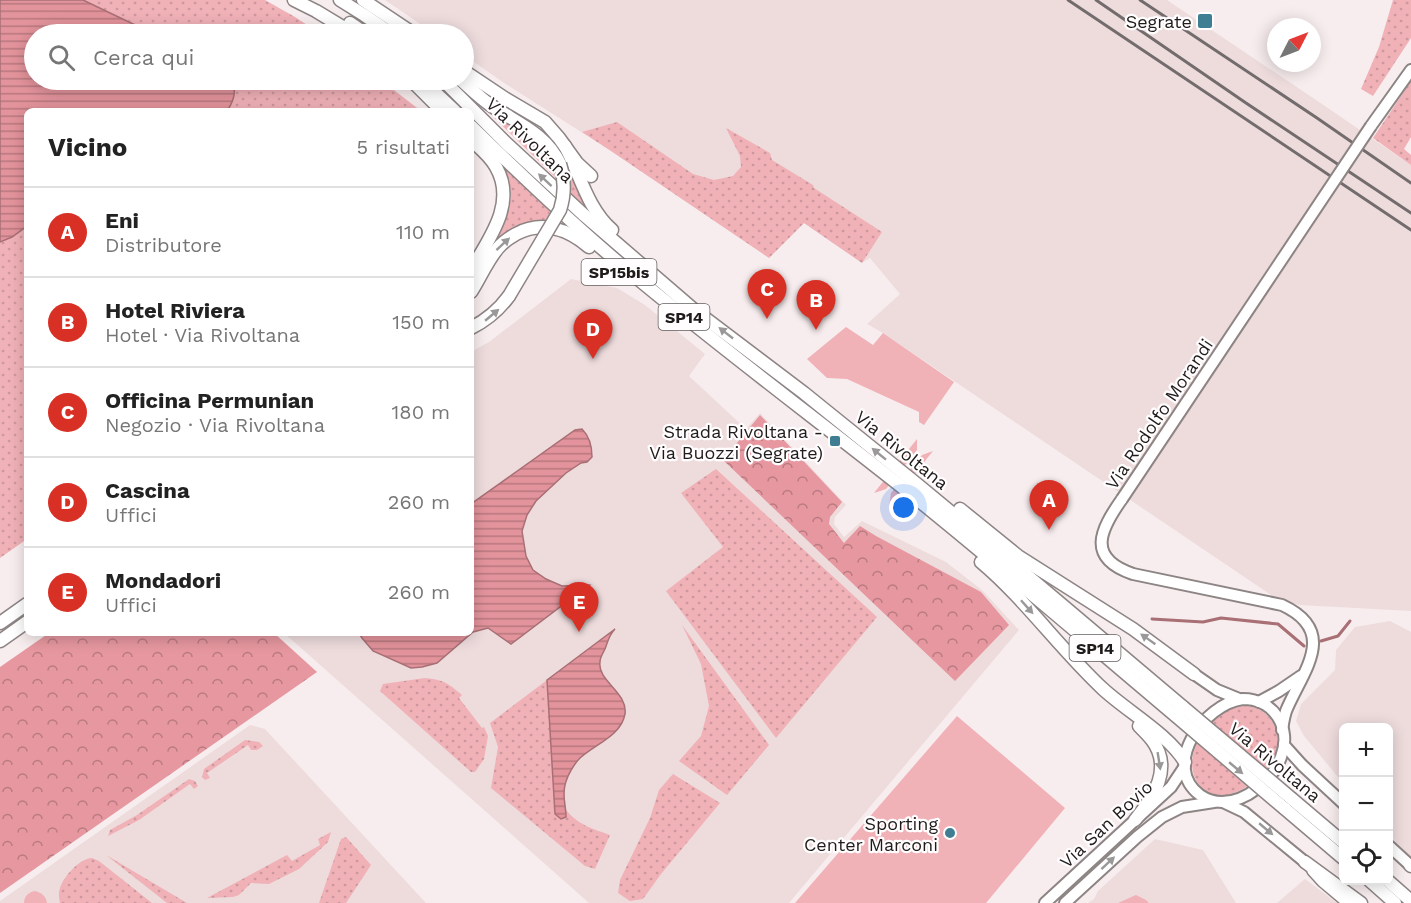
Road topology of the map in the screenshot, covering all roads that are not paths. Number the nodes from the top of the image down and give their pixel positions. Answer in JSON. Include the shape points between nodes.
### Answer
{"nodes":[{"id":1,"x":294,"y":0,"type":"edge"},
{"id":2,"x":310,"y":0,"type":"edge"},
{"id":3,"x":340,"y":0,"type":"edge"},
{"id":4,"x":363,"y":0,"type":"edge"},
{"id":5,"x":337,"y":24,"type":"edge"},
{"id":6,"x":351,"y":24,"type":"edge"},
{"id":7,"x":377,"y":24,"type":"edge"},
{"id":8,"x":398,"y":24,"type":"edge"},
{"id":9,"x":1411,"y":70,"type":"edge"},
{"id":10,"x":474,"y":78,"type":"edge"},
{"id":11,"x":421,"y":90,"type":"edge"},
{"id":12,"x":433,"y":90,"type":"edge"},
{"id":13,"x":453,"y":90,"type":"edge"},
{"id":14,"x":473,"y":90,"type":"edge"},
{"id":15,"x":439,"y":108,"type":"edge"},
{"id":16,"x":452,"y":108,"type":"edge"},
{"id":17,"x":471,"y":108,"type":"edge"},
{"id":18,"x":474,"y":111,"type":"edge"},
{"id":19,"x":474,"y":129,"type":"edge"},
{"id":20,"x":474,"y":143,"type":"edge"},
{"id":21,"x":565,"y":146,"type":"junction"},
{"id":22,"x":591,"y":176,"type":"dead end"},
{"id":23,"x":474,"y":265,"type":"edge"},
{"id":24,"x":474,"y":287,"type":"edge"},
{"id":25,"x":682,"y":298,"type":"junction"},
{"id":26,"x":474,"y":326,"type":"edge"},
{"id":27,"x":774,"y":387,"type":"junction"},
{"id":28,"x":907,"y":476,"type":"junction"},
{"id":29,"x":910,"y":493,"type":"junction"},
{"id":30,"x":24,"y":606,"type":"edge"},
{"id":31,"x":0,"y":623,"type":"edge"},
{"id":32,"x":24,"y":624,"type":"edge"},
{"id":33,"x":0,"y":641,"type":"edge"},
{"id":34,"x":1194,"y":674,"type":"joint"},
{"id":35,"x":1303,"y":674,"type":"junction"},
{"id":36,"x":1114,"y":698,"type":"junction"},
{"id":37,"x":1243,"y":699,"type":"junction"},
{"id":38,"x":1260,"y":702,"type":"junction"},
{"id":39,"x":1180,"y":712,"type":"junction"},
{"id":40,"x":1282,"y":730,"type":"junction"},
{"id":41,"x":1284,"y":746,"type":"junction"},
{"id":42,"x":1185,"y":764,"type":"junction"},
{"id":43,"x":1339,"y":799,"type":"edge"},
{"id":44,"x":1218,"y":802,"type":"junction"},
{"id":45,"x":1288,"y":804,"type":"junction"},
{"id":46,"x":1135,"y":820,"type":"junction"},
{"id":47,"x":1339,"y":840,"type":"edge"},
{"id":48,"x":1393,"y":848,"type":"edge"},
{"id":49,"x":1339,"y":854,"type":"edge"},
{"id":50,"x":1305,"y":862,"type":"junction"},
{"id":51,"x":1411,"y":866,"type":"edge"},
{"id":52,"x":1375,"y":885,"type":"edge"},
{"id":53,"x":1393,"y":885,"type":"edge"},
{"id":54,"x":1411,"y":901,"type":"edge"},
{"id":55,"x":1045,"y":903,"type":"edge"},
{"id":56,"x":1065,"y":903,"type":"edge"},
{"id":57,"x":1347,"y":903,"type":"edge"},
{"id":58,"x":1361,"y":903,"type":"edge"},
{"id":59,"x":1395,"y":903,"type":"edge"}],
"edges":[{"from":1,"to":5,"type":"highway"},
{"from":2,"to":6,"type":"highway"},
{"from":3,"to":7,"type":"highway"},
{"from":4,"to":8,"type":"highway"},
{"from":9,"to":35,"type":"main road","name":"Via Rodolfo Morandi","bridge":true,"via":[[1102,532],[1103,549],[1113,564],[1133,574],[1266,601],[1293,611],[1306,623],[1314,642]]},
{"from":10,"to":21,"type":"highway","number":"SP14","via":[[544,122]]},
{"from":11,"to":15,"type":"highway"},
{"from":12,"to":16,"type":"highway","name":"Via Rivoltana"},
{"from":17,"to":13,"type":"highway","name":"Via Rivoltana","number":"SP14","one_way":true},
{"from":26,"to":14,"type":"highway","one_way":true,"bridge":true,"via":[[496,312],[509,296],[560,210],[564,183],[554,152],[539,136]]},
{"from":25,"to":18,"type":"highway","name":"Via Rivoltana","number":"SP14","one_way":true,"via":[[585,216]]},
{"from":19,"to":27,"type":"highway","name":"Via Rivoltana","number":"SP14","via":[[614,259]]},
{"from":20,"to":23,"type":"highway","via":[[496,167],[504,196],[495,229]]},
{"from":21,"to":22,"type":"highway"},
{"from":21,"to":25,"type":"highway","number":"SP14","via":[[601,219],[662,274]]},
{"from":24,"to":27,"type":"highway","number":"SP15bis","one_way":true,"via":[[507,239],[536,227],[561,230],[583,242],[715,349]]},
{"from":28,"to":25,"type":"highway","name":"Via Rivoltana","number":"SP14","one_way":true},
{"from":27,"to":29,"type":"highway","name":"Via Rivoltana","number":"SP14"},
{"from":34,"to":28,"type":"highway","number":"SP14","one_way":true,"via":[[1133,629],[1018,556],[944,497]]},
{"from":28,"to":39,"type":"highway","name":"Via Rivoltana","number":"SP14","via":[[1022,571]]},
{"from":29,"to":36,"type":"highway","one_way":true,"via":[[1012,591]]},
{"from":29,"to":39,"type":"highway","name":"Via Rivoltana","number":"SP14"},
{"from":30,"to":31,"type":"highway"},
{"from":32,"to":33,"type":"highway"},
{"from":34,"to":37,"type":"main road","via":[[1217,690]]},
{"from":35,"to":38,"type":"main road"},
{"from":35,"to":40,"type":"main road","name":"Via Rodolfo Morandi"},
{"from":36,"to":42,"type":"highway","via":[[1173,746]]},
{"from":36,"to":46,"type":"highway","one_way":true,"via":[[1152,740],[1161,764],[1158,786]]},
{"from":37,"to":38,"type":"main road"},
{"from":37,"to":42,"type":"main road","via":[[1223,705],[1204,721],[1188,746]]},
{"from":38,"to":40,"type":"main road","via":[[1275,714]]},
{"from":39,"to":45,"type":"highway","name":"Via Rivoltana","number":"SP14","bridge":true},
{"from":40,"to":41,"type":"main road"},
{"from":41,"to":43,"type":"main road"},
{"from":41,"to":44,"type":"main road","via":[[1278,764],[1263,783],[1242,797]]},
{"from":42,"to":44,"type":"main road","via":[[1194,789]]},
{"from":42,"to":46,"type":"main road","name":"Via San Bovio","via":[[1174,784]]},
{"from":44,"to":50,"type":"main road","one_way":true,"via":[[1244,812]]},
{"from":56,"to":44,"type":"main road","name":"Via San Bovio","one_way":true,"via":[[1166,814],[1191,805]]},
{"from":45,"to":47,"type":"highway","name":"Via Rivoltana","number":"SP14"},
{"from":45,"to":49,"type":"highway","name":"Via Rivoltana","number":"SP14"},
{"from":46,"to":55,"type":"main road","name":"Via San Bovio"},
{"from":48,"to":51,"type":"main road"},
{"from":50,"to":57,"type":"street"},
{"from":50,"to":58,"type":"highway"},
{"from":52,"to":59,"type":"highway"},
{"from":53,"to":54,"type":"highway"}]}
